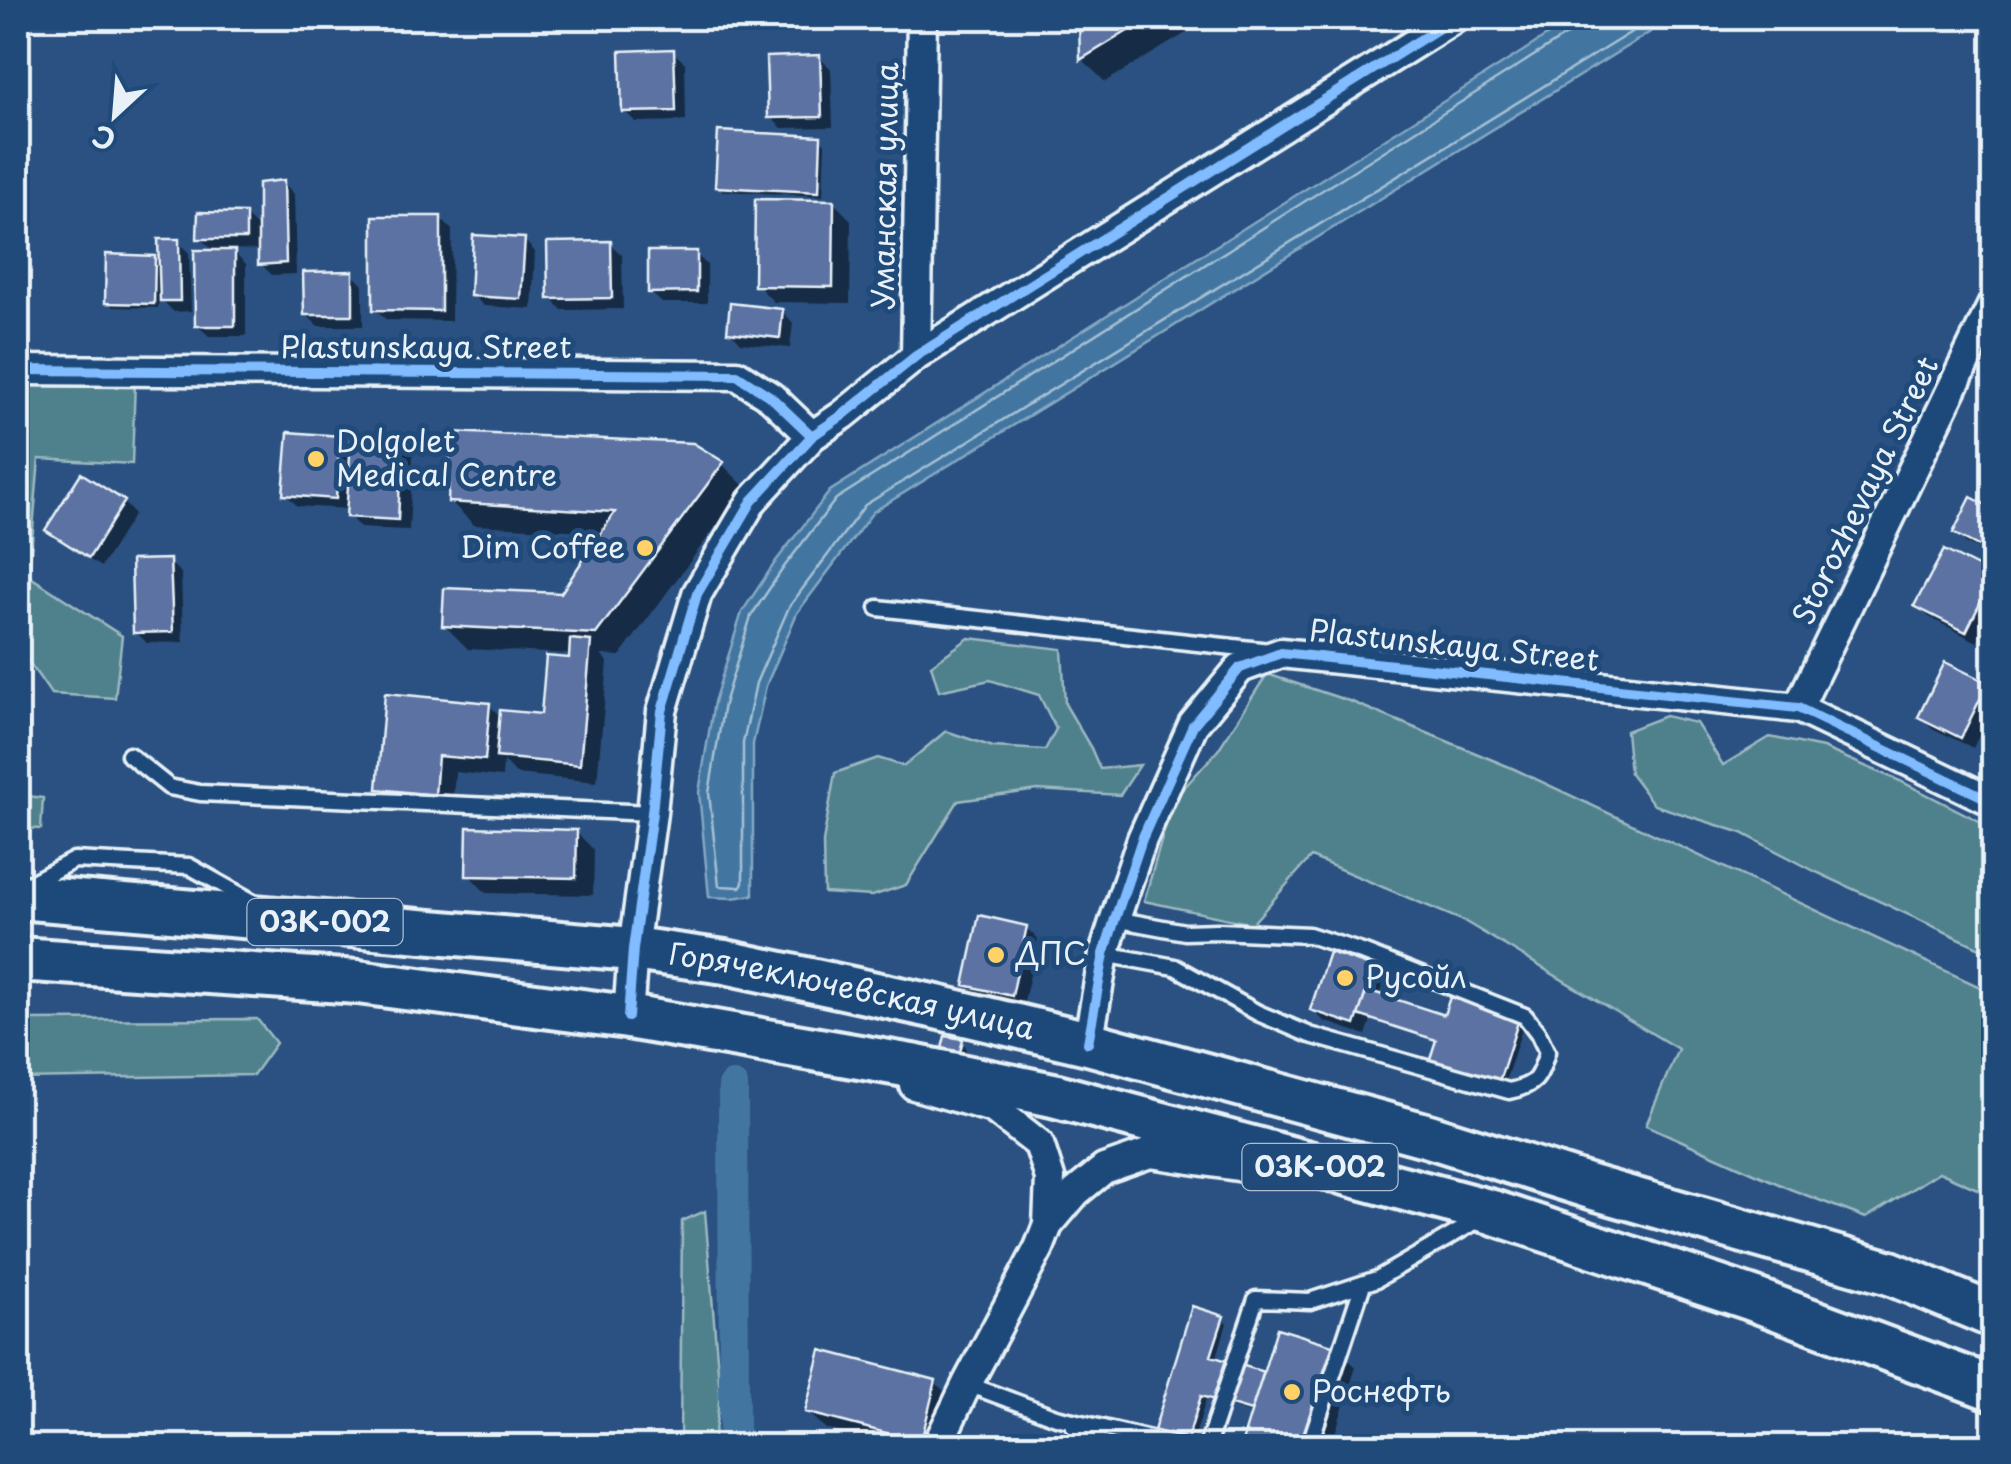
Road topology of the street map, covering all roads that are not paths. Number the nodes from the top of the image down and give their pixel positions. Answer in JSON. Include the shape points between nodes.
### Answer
{"nodes":[{"id":1,"x":922,"y":18,"type":"edge"},
{"id":2,"x":1454,"y":18,"type":"edge"},
{"id":3,"x":1994,"y":302,"type":"edge"},
{"id":4,"x":916,"y":356,"type":"junction"},
{"id":5,"x":18,"y":370,"type":"edge"},
{"id":6,"x":812,"y":436,"type":"junction"},
{"id":7,"x":878,"y":608,"type":"dead end"},
{"id":8,"x":1281,"y":652,"type":"junction"},
{"id":9,"x":1798,"y":708,"type":"junction"},
{"id":10,"x":129,"y":755,"type":"dead end"},
{"id":11,"x":1994,"y":802,"type":"edge"},
{"id":12,"x":652,"y":812,"type":"junction"},
{"id":13,"x":18,"y":894,"type":"edge"},
{"id":14,"x":1115,"y":919,"type":"junction"},
{"id":15,"x":633,"y":949,"type":"junction"},
{"id":16,"x":1104,"y":954,"type":"junction"},
{"id":17,"x":18,"y":959,"type":"edge"},
{"id":18,"x":628,"y":1017,"type":"junction"},
{"id":19,"x":1088,"y":1043,"type":"junction"},
{"id":20,"x":808,"y":1047,"type":"junction"},
{"id":21,"x":1347,"y":1174,"type":"junction"},
{"id":22,"x":1492,"y":1212,"type":"junction"},
{"id":23,"x":1048,"y":1225,"type":"junction"},
{"id":24,"x":1363,"y":1284,"type":"junction"},
{"id":25,"x":1994,"y":1316,"type":"edge"},
{"id":26,"x":967,"y":1384,"type":"junction"},
{"id":27,"x":1994,"y":1390,"type":"edge"},
{"id":28,"x":1056,"y":1417,"type":"junction"},
{"id":29,"x":937,"y":1446,"type":"edge"},
{"id":30,"x":1108,"y":1446,"type":"edge"},
{"id":31,"x":1180,"y":1446,"type":"edge"},
{"id":32,"x":1208,"y":1446,"type":"edge"},
{"id":33,"x":1309,"y":1446,"type":"edge"}],
"edges":[{"from":1,"to":4,"type":"street","name":"Уманская улица"},
{"from":2,"to":4,"type":"street"},
{"from":3,"to":9,"type":"street","name":"Storozhevaya Street"},
{"from":4,"to":6,"type":"street"},
{"from":5,"to":6,"type":"street","name":"Plastunskaya Street","via":[[736,374]]},
{"from":6,"to":12,"type":"street","via":[[752,501],[696,594],[662,711]]},
{"from":7,"to":8,"type":"lane"},
{"from":8,"to":9,"type":"street","name":"Plastunskaya Street"},
{"from":8,"to":14,"type":"street","name":"Plastunskaya Street","via":[[1240,668],[1193,724],[1142,838]]},
{"from":9,"to":11,"type":"street","name":"Plastunskaya Street"},
{"from":10,"to":12,"type":"lane","via":[[169,786],[200,794]]},
{"from":12,"to":15,"type":"street"},
{"from":13,"to":15,"type":"main road","name":"Горячеключевская улица","number":"03К-002"},
{"from":14,"to":16,"type":"street","name":"Plastunskaya Street"},
{"from":14,"to":16,"type":"lane","via":[[1185,932],[1308,935],[1366,952],[1526,1016],[1547,1052],[1539,1078],[1509,1091],[1310,1035],[1175,967]]},
{"from":15,"to":18,"type":"street"},
{"from":15,"to":19,"type":"main road","name":"Горячеключевская улица","number":"03К-002","via":[[726,962]]},
{"from":16,"to":19,"type":"street","name":"Plastunskaya Street"},
{"from":17,"to":18,"type":"main road","number":"03К-002","via":[[358,982]]},
{"from":18,"to":20,"type":"main road","number":"03К-002"},
{"from":19,"to":25,"type":"main road","number":"03К-002","via":[[1890,1273]]},
{"from":20,"to":21,"type":"main road","number":"03К-002","via":[[1053,1096]]},
{"from":20,"to":23,"type":"street","via":[[994,1108],[1039,1144],[1050,1178]]},
{"from":21,"to":22,"type":"main road","number":"03К-002"},
{"from":21,"to":23,"type":"street","via":[[1268,1171],[1150,1153],[1104,1168]]},
{"from":22,"to":24,"type":"lane"},
{"from":22,"to":27,"type":"main road","number":"03К-002","via":[[1750,1298]]},
{"from":23,"to":26,"type":"street"},
{"from":24,"to":32,"type":"lane","via":[[1310,1301],[1256,1299]]},
{"from":24,"to":33,"type":"lane"},
{"from":26,"to":28,"type":"lane"},
{"from":26,"to":29,"type":"street"},
{"from":28,"to":30,"type":"lane"},
{"from":28,"to":31,"type":"lane"}]}
